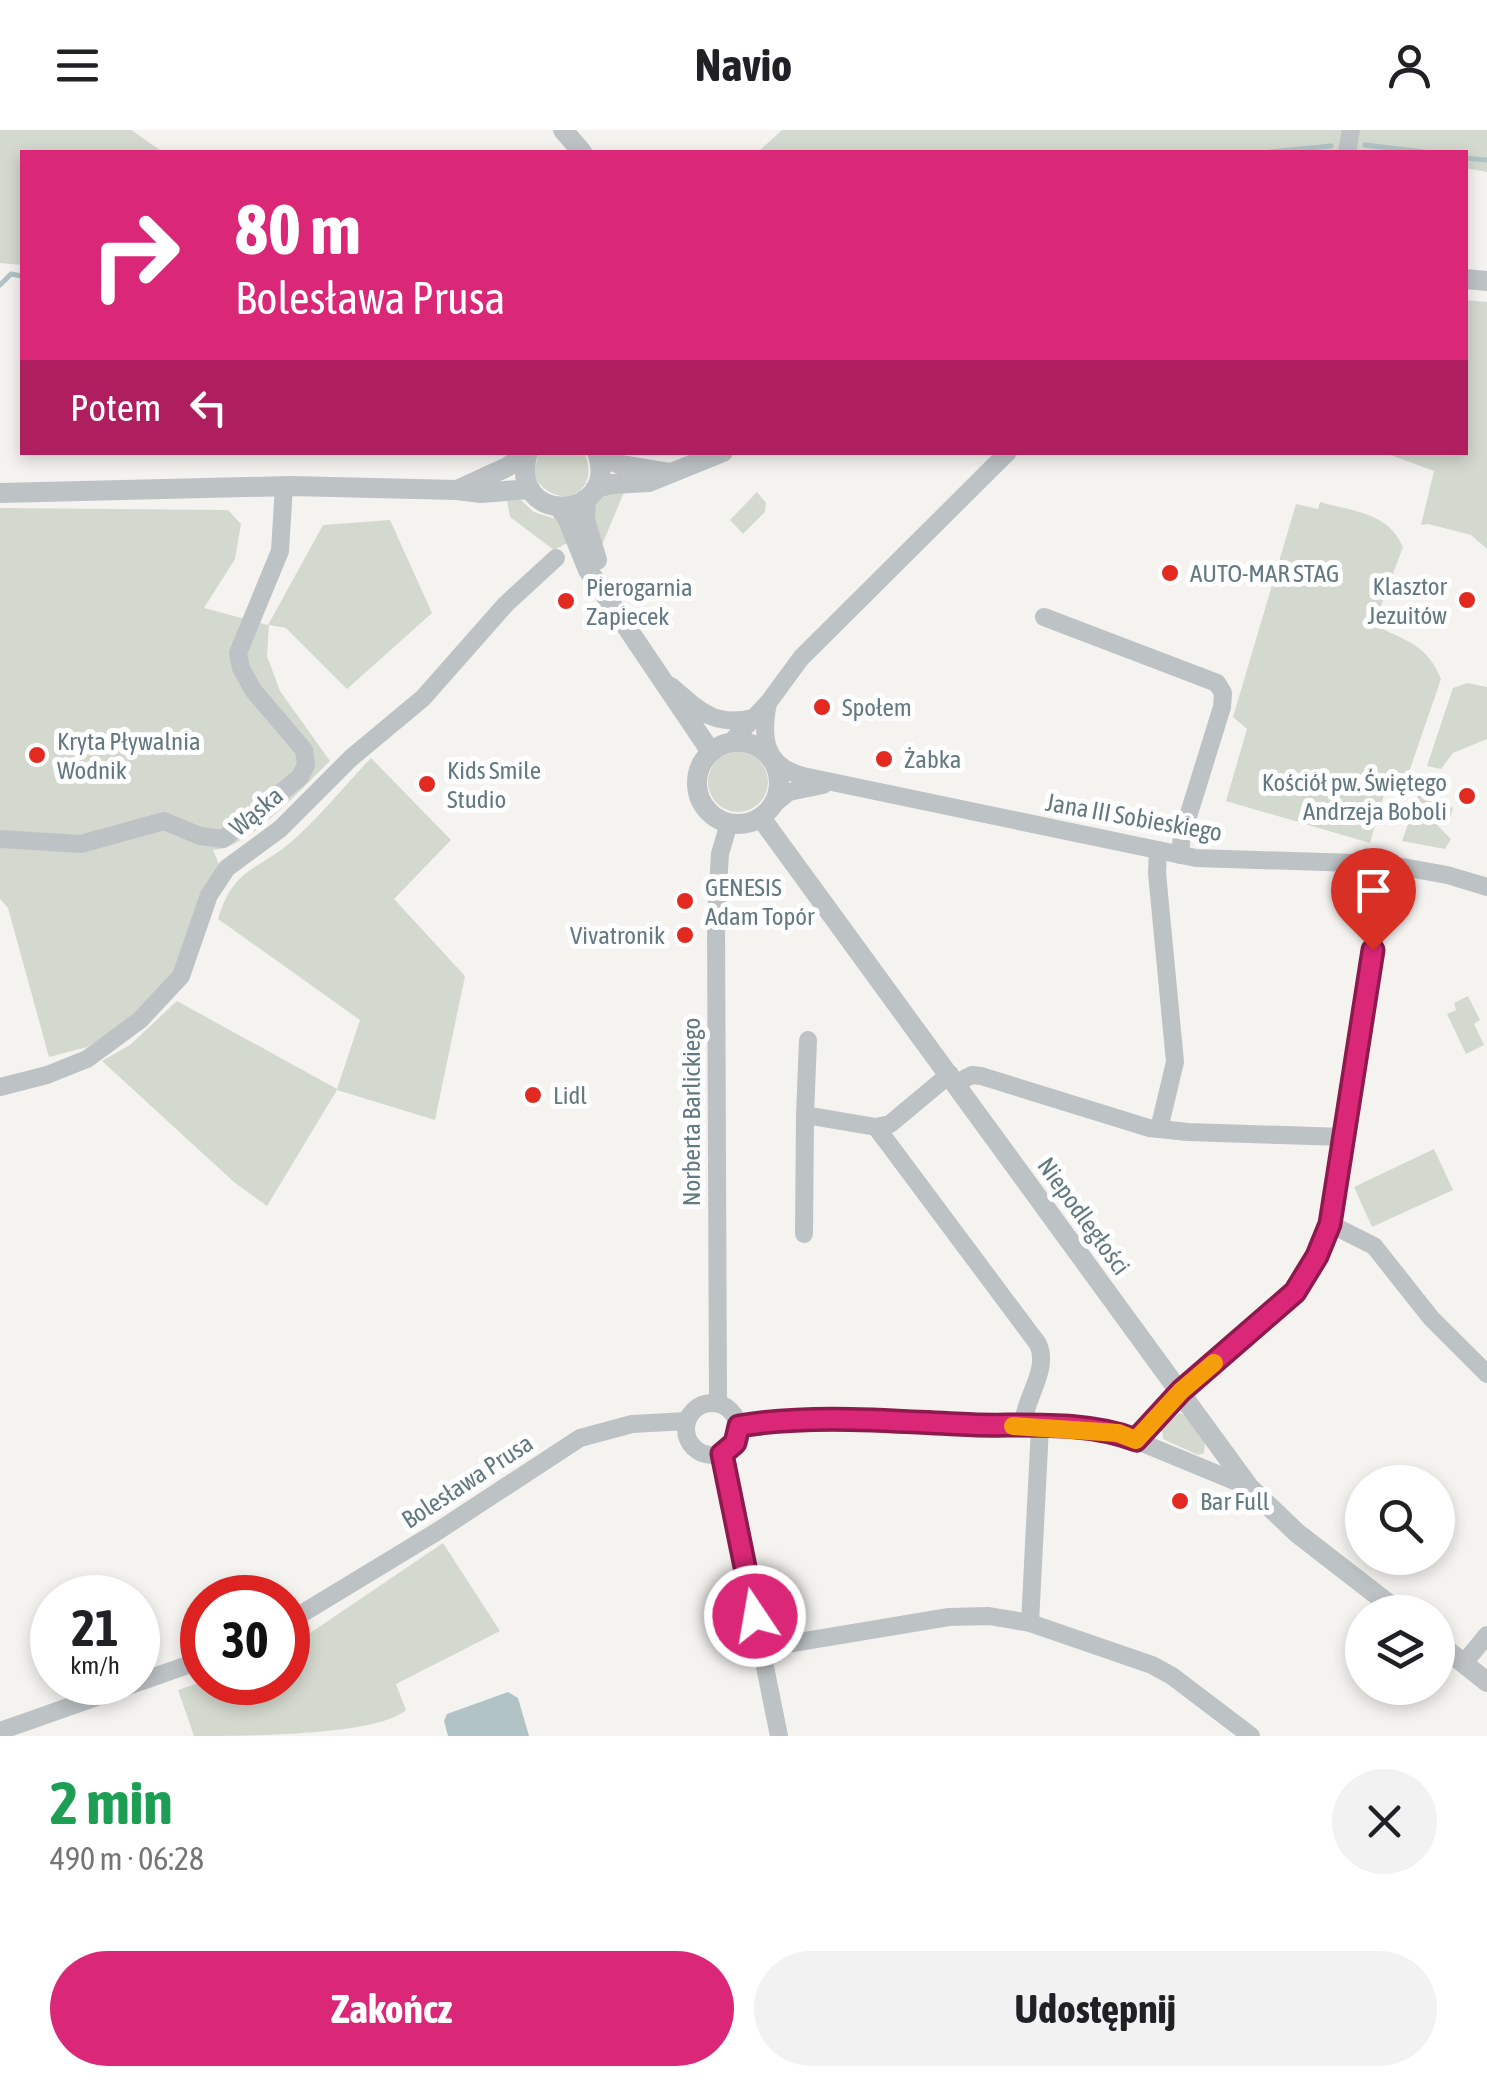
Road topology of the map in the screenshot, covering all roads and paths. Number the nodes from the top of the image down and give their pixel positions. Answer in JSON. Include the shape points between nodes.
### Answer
{"nodes":[{"id":1,"x":562,"y":130,"type":"edge"},
{"id":2,"x":580,"y":150,"type":"edge"},
{"id":3,"x":525,"y":455,"type":"edge"},
{"id":4,"x":527,"y":455,"type":"edge"},
{"id":5,"x":598,"y":455,"type":"edge"},
{"id":6,"x":600,"y":455,"type":"edge"},
{"id":7,"x":715,"y":455,"type":"edge"},
{"id":8,"x":1005,"y":455,"type":"edge"},
{"id":9,"x":671,"y":472,"type":"junction"},
{"id":10,"x":284,"y":486,"type":"junction"},
{"id":11,"x":457,"y":490,"type":"junction"},
{"id":12,"x":530,"y":490,"type":"junction"},
{"id":13,"x":0,"y":493,"type":"edge"},
{"id":14,"x":591,"y":494,"type":"junction"},
{"id":15,"x":559,"y":508,"type":"junction"},
{"id":16,"x":556,"y":558,"type":"dead end"},
{"id":17,"x":602,"y":586,"type":"junction"},
{"id":18,"x":1044,"y":617,"type":"dead end"},
{"id":19,"x":663,"y":680,"type":"junction"},
{"id":20,"x":768,"y":703,"type":"junction"},
{"id":21,"x":753,"y":718,"type":"junction"},
{"id":22,"x":731,"y":742,"type":"junction"},
{"id":23,"x":711,"y":752,"type":"junction"},
{"id":24,"x":771,"y":757,"type":"junction"},
{"id":25,"x":834,"y":784,"type":"junction"},
{"id":26,"x":767,"y":811,"type":"junction"},
{"id":27,"x":729,"y":823,"type":"junction"},
{"id":28,"x":224,"y":838,"type":"junction"},
{"id":29,"x":0,"y":839,"type":"edge"},
{"id":30,"x":1158,"y":850,"type":"junction"},
{"id":31,"x":1180,"y":855,"type":"junction"},
{"id":32,"x":233,"y":864,"type":"junction"},
{"id":33,"x":1386,"y":864,"type":"junction"},
{"id":34,"x":1487,"y":887,"type":"edge"},
{"id":35,"x":808,"y":1040,"type":"dead end"},
{"id":36,"x":953,"y":1079,"type":"junction"},
{"id":37,"x":0,"y":1088,"type":"edge"},
{"id":38,"x":805,"y":1115,"type":"junction"},
{"id":39,"x":876,"y":1128,"type":"junction"},
{"id":40,"x":1159,"y":1129,"type":"junction"},
{"id":41,"x":1344,"y":1137,"type":"junction"},
{"id":42,"x":1330,"y":1224,"type":"junction"},
{"id":43,"x":804,"y":1234,"type":"dead end"},
{"id":44,"x":1487,"y":1374,"type":"edge"},
{"id":45,"x":1181,"y":1391,"type":"junction"},
{"id":46,"x":718,"y":1403,"type":"junction"},
{"id":47,"x":687,"y":1421,"type":"junction"},
{"id":48,"x":739,"y":1426,"type":"junction"},
{"id":49,"x":1031,"y":1426,"type":"junction"},
{"id":50,"x":1136,"y":1440,"type":"junction"},
{"id":51,"x":722,"y":1454,"type":"junction"},
{"id":52,"x":1249,"y":1487,"type":"junction"},
{"id":53,"x":1377,"y":1595,"type":"edge"},
{"id":54,"x":310,"y":1609,"type":"edge"},
{"id":55,"x":1030,"y":1623,"type":"junction"},
{"id":56,"x":1487,"y":1635,"type":"edge"},
{"id":57,"x":762,"y":1648,"type":"junction"},
{"id":58,"x":1455,"y":1656,"type":"edge"},
{"id":59,"x":1464,"y":1663,"type":"junction"},
{"id":60,"x":180,"y":1668,"type":"edge"},
{"id":61,"x":1487,"y":1682,"type":"edge"},
{"id":62,"x":0,"y":1731,"type":"edge"},
{"id":63,"x":779,"y":1736,"type":"edge"},
{"id":64,"x":1251,"y":1736,"type":"edge"}],
"edges":[{"from":1,"to":2,"type":"street"},
{"from":3,"to":11,"type":"street"},
{"from":4,"to":12,"type":"street"},
{"from":5,"to":14,"type":"street"},
{"from":6,"to":9,"type":"street"},
{"from":7,"to":9,"type":"street"},
{"from":8,"to":20,"type":"street","via":[[801,658]]},
{"from":9,"to":14,"type":"street"},
{"from":10,"to":11,"type":"street"},
{"from":10,"to":13,"type":"street"},
{"from":10,"to":28,"type":"street","via":[[280,551],[238,653],[253,690],[304,750],[306,765]]},
{"from":11,"to":12,"type":"street"},
{"from":12,"to":15,"type":"street"},
{"from":14,"to":15,"type":"street"},
{"from":14,"to":17,"type":"street","via":[[585,520]]},
{"from":15,"to":17,"type":"street"},
{"from":16,"to":32,"type":"street","name":"Wąska","via":[[423,698]]},
{"from":17,"to":19,"type":"street"},
{"from":18,"to":31,"type":"street","via":[[1217,683],[1223,693]]},
{"from":19,"to":21,"type":"street","via":[[718,721]]},
{"from":19,"to":23,"type":"street"},
{"from":20,"to":21,"type":"street"},
{"from":20,"to":24,"type":"street","via":[[762,730]]},
{"from":21,"to":22,"type":"street"},
{"from":22,"to":23,"type":"street"},
{"from":22,"to":24,"type":"street","via":[[746,742]]},
{"from":23,"to":27,"type":"street","via":[[700,769],[698,792],[714,816]]},
{"from":24,"to":25,"type":"street","name":"Jana III Sobieskiego","via":[[793,774]]},
{"from":24,"to":26,"type":"street","via":[[780,784]]},
{"from":25,"to":26,"type":"street","name":"Jana III Sobieskiego","via":[[789,792]]},
{"from":25,"to":30,"type":"street","name":"Jana III Sobieskiego"},
{"from":26,"to":27,"type":"street"},
{"from":26,"to":36,"type":"street","name":"Niepodległości"},
{"from":27,"to":46,"type":"street","name":"Norberta Barlickiego","via":[[716,918]]},
{"from":28,"to":29,"type":"street","via":[[164,821],[81,844]]},
{"from":28,"to":32,"type":"street"},
{"from":30,"to":31,"type":"street","name":"Jana III Sobieskiego"},
{"from":30,"to":40,"type":"street","via":[[1175,1062]]},
{"from":31,"to":33,"type":"street","name":"Jana III Sobieskiego"},
{"from":32,"to":37,"type":"street","name":"Wąska","via":[[210,895],[181,976],[140,1020],[87,1059]]},
{"from":33,"to":34,"type":"street","name":"Jana III Sobieskiego"},
{"from":33,"to":41,"type":"street"},
{"from":35,"to":38,"type":"street"},
{"from":36,"to":39,"type":"street"},
{"from":36,"to":40,"type":"street","via":[[981,1076]]},
{"from":36,"to":45,"type":"street","name":"Niepodległości"},
{"from":38,"to":39,"type":"street"},
{"from":38,"to":43,"type":"street"},
{"from":39,"to":49,"type":"street","via":[[1038,1344],[1042,1365],[1023,1412]]},
{"from":40,"to":41,"type":"street"},
{"from":41,"to":42,"type":"street"},
{"from":42,"to":44,"type":"street","via":[[1374,1246],[1430,1318]]},
{"from":42,"to":45,"type":"street","via":[[1295,1292]]},
{"from":45,"to":50,"type":"street"},
{"from":45,"to":52,"type":"street","name":"Niepodległości"},
{"from":46,"to":47,"type":"street","via":[[702,1404]]},
{"from":46,"to":48,"type":"street"},
{"from":47,"to":51,"type":"street","via":[[691,1446],[705,1455]]},
{"from":47,"to":54,"type":"street","name":"Bolesława Prusa","via":[[632,1424],[580,1438]]},
{"from":48,"to":49,"type":"street","via":[[824,1420]]},
{"from":48,"to":51,"type":"street","via":[[735,1443]]},
{"from":49,"to":50,"type":"street"},
{"from":49,"to":55,"type":"street"},
{"from":50,"to":52,"type":"street"},
{"from":51,"to":57,"type":"street"},
{"from":52,"to":53,"type":"street","name":"Niepodległości"},
{"from":55,"to":57,"type":"street","via":[[949,1617]]},
{"from":55,"to":64,"type":"street","via":[[1152,1665]]},
{"from":56,"to":59,"type":"street"},
{"from":57,"to":63,"type":"street"},
{"from":58,"to":59,"type":"street"},
{"from":59,"to":61,"type":"street"},
{"from":60,"to":62,"type":"street"}]}
